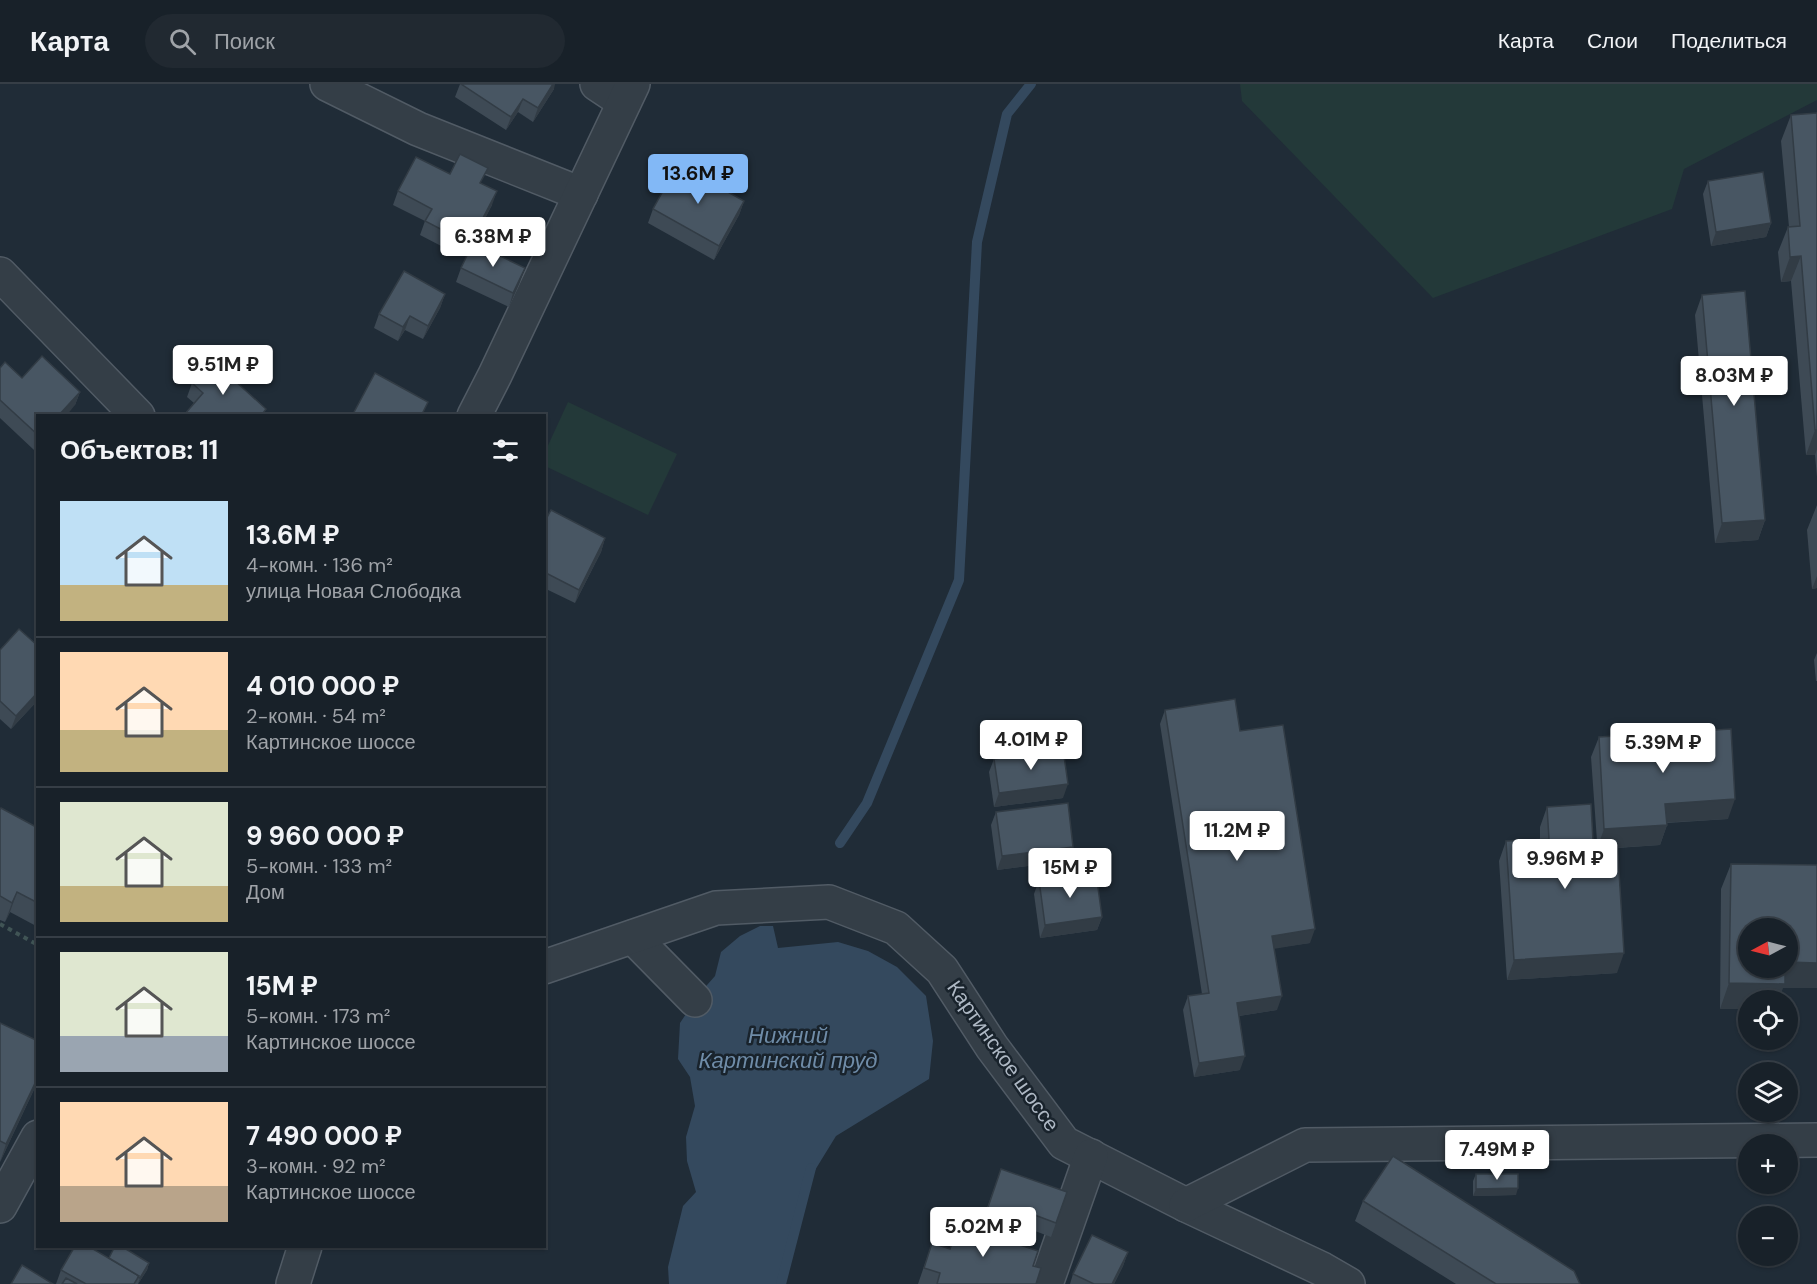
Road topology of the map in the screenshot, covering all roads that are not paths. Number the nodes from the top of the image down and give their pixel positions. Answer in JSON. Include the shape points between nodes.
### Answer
{"nodes":[{"id":1,"x":327,"y":84,"type":"edge"},
{"id":2,"x":597,"y":84,"type":"edge"},
{"id":3,"x":628,"y":93,"type":"edge"},
{"id":4,"x":581,"y":194,"type":"junction"},
{"id":5,"x":0,"y":274,"type":"edge"},
{"id":6,"x":136,"y":414,"type":"edge"},
{"id":7,"x":475,"y":414,"type":"edge"},
{"id":8,"x":633,"y":937,"type":"junction"},
{"id":9,"x":546,"y":966,"type":"edge"},
{"id":10,"x":695,"y":1000,"type":"dead end"},
{"id":11,"x":1817,"y":1140,"type":"edge"},
{"id":12,"x":36,"y":1141,"type":"edge"},
{"id":13,"x":1091,"y":1156,"type":"junction"},
{"id":14,"x":1186,"y":1205,"type":"junction"},
{"id":15,"x":0,"y":1206,"type":"edge"},
{"id":16,"x":304,"y":1248,"type":"edge"},
{"id":17,"x":293,"y":1284,"type":"edge"},
{"id":18,"x":1046,"y":1284,"type":"edge"},
{"id":19,"x":1348,"y":1284,"type":"edge"}],
"edges":[{"from":1,"to":4,"type":"street","via":[[418,129]]},
{"from":2,"to":3,"type":"street"},
{"from":3,"to":4,"type":"street"},
{"from":4,"to":7,"type":"street"},
{"from":5,"to":6,"type":"street"},
{"from":8,"to":9,"type":"street","name":"Картинское шоссе"},
{"from":8,"to":10,"type":"street"},
{"from":8,"to":13,"type":"street","name":"Картинское шоссе","via":[[716,908],[829,902],[896,928],[942,970],[992,1047],[1064,1143]]},
{"from":11,"to":14,"type":"street","via":[[1305,1145]]},
{"from":12,"to":15,"type":"street"},
{"from":13,"to":14,"type":"street","name":"Картинское шоссе"},
{"from":13,"to":18,"type":"street"},
{"from":14,"to":19,"type":"street","name":"Картинское шоссе"},
{"from":16,"to":17,"type":"street"}]}
